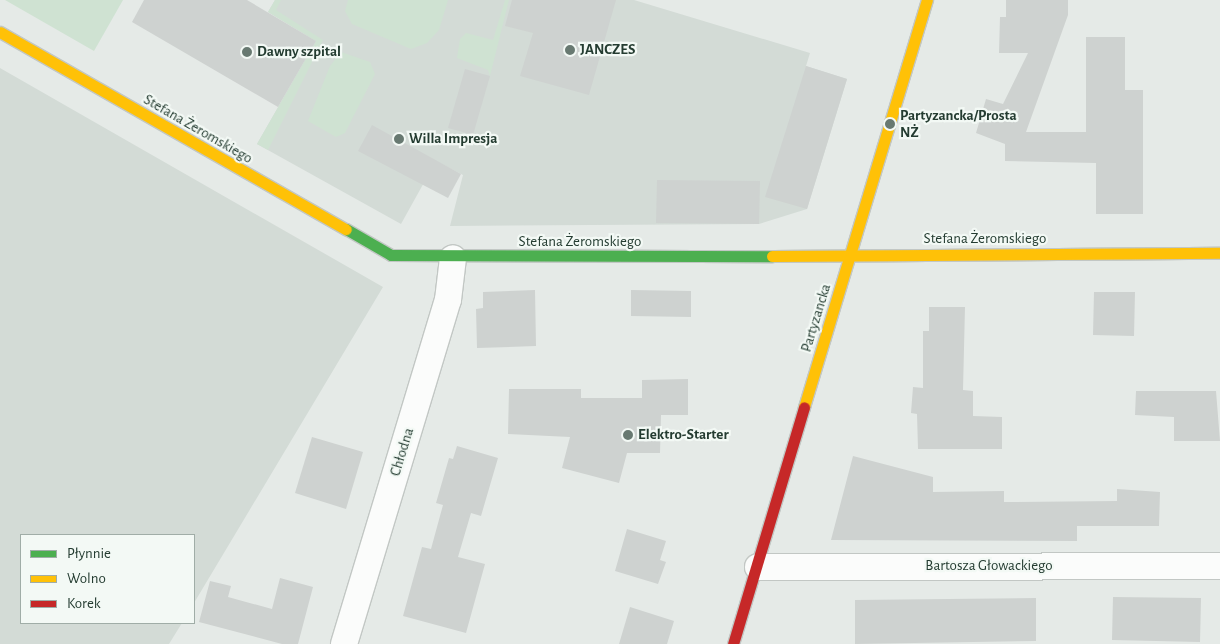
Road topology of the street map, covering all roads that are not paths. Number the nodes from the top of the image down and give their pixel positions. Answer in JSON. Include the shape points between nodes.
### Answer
{"nodes":[{"id":1,"x":927,"y":0,"type":"edge"},
{"id":2,"x":0,"y":32,"type":"edge"},
{"id":3,"x":1220,"y":253,"type":"edge"},
{"id":4,"x":850,"y":256,"type":"junction"},
{"id":5,"x":453,"y":258,"type":"junction"},
{"id":6,"x":1220,"y":566,"type":"edge"},
{"id":7,"x":758,"y":567,"type":"junction"},
{"id":8,"x":344,"y":644,"type":"edge"},
{"id":9,"x":733,"y":644,"type":"edge"}],
"edges":[{"from":1,"to":4,"type":"street","name":"Partyzancka"},
{"from":2,"to":5,"type":"street","name":"Stefana Żeromskiego","via":[[374,248],[409,258]]},
{"from":3,"to":4,"type":"street","name":"Stefana Żeromskiego"},
{"from":4,"to":5,"type":"street","name":"Stefana Żeromskiego"},
{"from":4,"to":7,"type":"street","name":"Partyzancka"},
{"from":5,"to":8,"type":"street","name":"Chłodna","via":[[448,300]]},
{"from":6,"to":7,"type":"street","name":"Bartosza Głowackiego"},
{"from":7,"to":9,"type":"street","name":"Partyzancka"}]}
